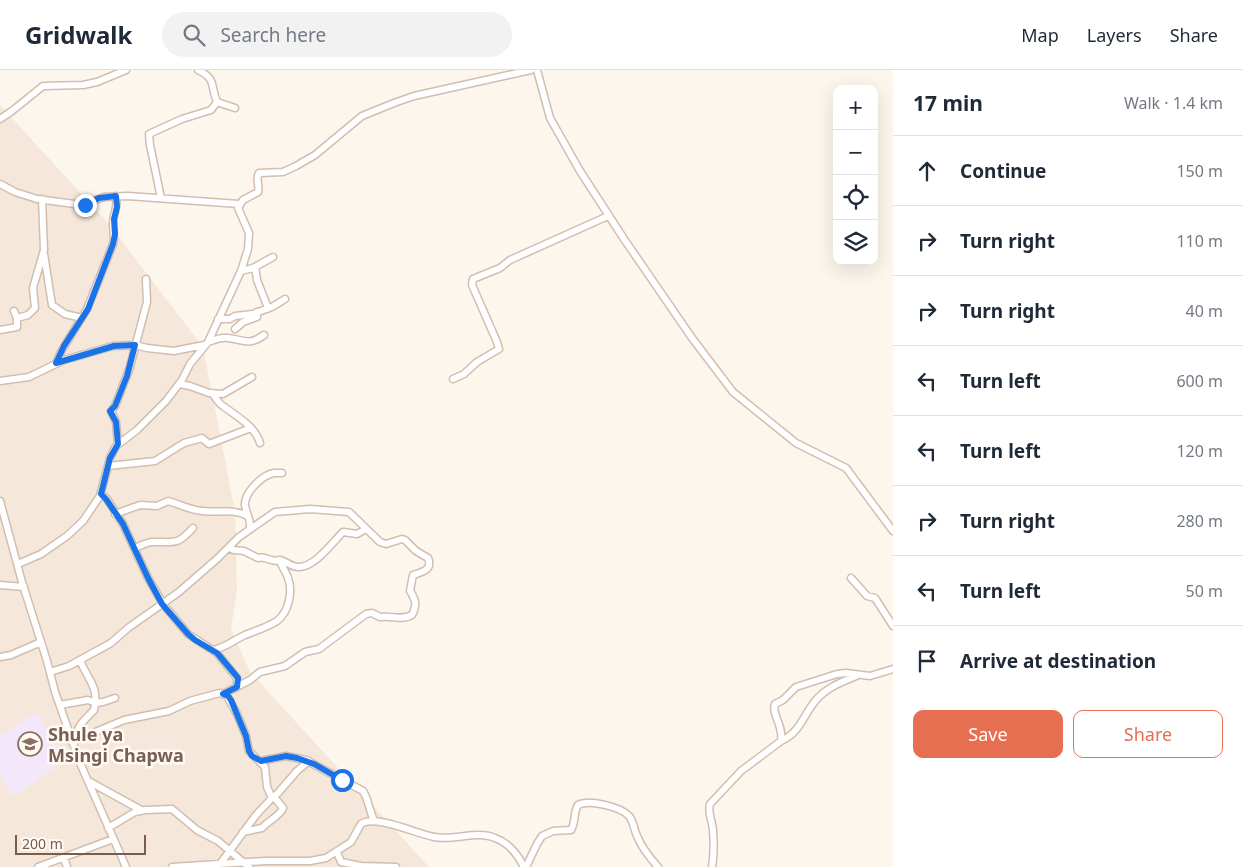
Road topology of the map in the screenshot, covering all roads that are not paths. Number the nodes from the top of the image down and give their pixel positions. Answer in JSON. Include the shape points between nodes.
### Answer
{"nodes":[{"id":1,"x":126,"y":70,"type":"edge"},
{"id":2,"x":198,"y":70,"type":"edge"},
{"id":3,"x":531,"y":70,"type":"edge"},
{"id":4,"x":537,"y":70,"type":"edge"},
{"id":5,"x":217,"y":102,"type":"junction"},
{"id":6,"x":235,"y":108,"type":"dead end"},
{"id":7,"x":0,"y":118,"type":"edge"},
{"id":8,"x":0,"y":184,"type":"edge"},
{"id":9,"x":116,"y":196,"type":"junction"},
{"id":10,"x":161,"y":198,"type":"junction"},
{"id":11,"x":42,"y":200,"type":"junction"},
{"id":12,"x":239,"y":204,"type":"junction"},
{"id":13,"x":608,"y":216,"type":"junction"},
{"id":14,"x":44,"y":252,"type":"junction"},
{"id":15,"x":273,"y":257,"type":"dead end"},
{"id":16,"x":255,"y":267,"type":"junction"},
{"id":17,"x":241,"y":272,"type":"junction"},
{"id":18,"x":146,"y":279,"type":"dead end"},
{"id":19,"x":286,"y":299,"type":"dead end"},
{"id":20,"x":268,"y":308,"type":"junction"},
{"id":21,"x":14,"y":311,"type":"dead end"},
{"id":22,"x":257,"y":312,"type":"junction"},
{"id":23,"x":17,"y":318,"type":"junction"},
{"id":24,"x":82,"y":318,"type":"junction"},
{"id":25,"x":233,"y":318,"type":"junction"},
{"id":26,"x":218,"y":319,"type":"junction"},
{"id":27,"x":235,"y":329,"type":"junction"},
{"id":28,"x":0,"y":330,"type":"edge"},
{"id":29,"x":264,"y":334,"type":"dead end"},
{"id":30,"x":228,"y":338,"type":"junction"},
{"id":31,"x":206,"y":344,"type":"junction"},
{"id":32,"x":135,"y":345,"type":"junction"},
{"id":33,"x":56,"y":363,"type":"junction"},
{"id":34,"x":252,"y":377,"type":"dead end"},
{"id":35,"x":452,"y":379,"type":"dead end"},
{"id":36,"x":0,"y":381,"type":"edge"},
{"id":37,"x":180,"y":384,"type":"junction"},
{"id":38,"x":212,"y":394,"type":"junction"},
{"id":39,"x":251,"y":428,"type":"junction"},
{"id":40,"x":260,"y":443,"type":"dead end"},
{"id":41,"x":118,"y":444,"type":"junction"},
{"id":42,"x":108,"y":466,"type":"junction"},
{"id":43,"x":282,"y":473,"type":"dead end"},
{"id":44,"x":101,"y":494,"type":"junction"},
{"id":45,"x":0,"y":501,"type":"edge"},
{"id":46,"x":115,"y":514,"type":"junction"},
{"id":47,"x":248,"y":516,"type":"junction"},
{"id":48,"x":2,"y":518,"type":"edge"},
{"id":49,"x":193,"y":528,"type":"dead end"},
{"id":50,"x":250,"y":528,"type":"junction"},
{"id":51,"x":366,"y":529,"type":"junction"},
{"id":52,"x":893,"y":531,"type":"edge"},
{"id":53,"x":135,"y":548,"type":"junction"},
{"id":54,"x":229,"y":548,"type":"junction"},
{"id":55,"x":279,"y":560,"type":"junction"},
{"id":56,"x":18,"y":564,"type":"junction"},
{"id":57,"x":851,"y":578,"type":"dead end"},
{"id":58,"x":0,"y":585,"type":"edge"},
{"id":59,"x":24,"y":586,"type":"junction"},
{"id":60,"x":162,"y":604,"type":"junction"},
{"id":61,"x":893,"y":626,"type":"edge"},
{"id":62,"x":41,"y":642,"type":"junction"},
{"id":63,"x":213,"y":650,"type":"junction"},
{"id":64,"x":0,"y":656,"type":"edge"},
{"id":65,"x":80,"y":660,"type":"junction"},
{"id":66,"x":893,"y":669,"type":"edge"},
{"id":67,"x":50,"y":672,"type":"junction"},
{"id":68,"x":857,"y":675,"type":"junction"},
{"id":69,"x":237,"y":687,"type":"junction"},
{"id":70,"x":223,"y":694,"type":"junction"},
{"id":71,"x":115,"y":698,"type":"dead end"},
{"id":72,"x":96,"y":702,"type":"junction"},
{"id":73,"x":60,"y":705,"type":"junction"},
{"id":74,"x":75,"y":741,"type":"junction"},
{"id":75,"x":782,"y":741,"type":"junction"},
{"id":76,"x":261,"y":761,"type":"junction"},
{"id":77,"x":309,"y":761,"type":"junction"},
{"id":78,"x":90,"y":782,"type":"junction"},
{"id":79,"x":273,"y":798,"type":"junction"},
{"id":80,"x":141,"y":810,"type":"junction"},
{"id":81,"x":374,"y":820,"type":"junction"},
{"id":82,"x":108,"y":828,"type":"junction"},
{"id":83,"x":243,"y":832,"type":"junction"},
{"id":84,"x":113,"y":838,"type":"junction"},
{"id":85,"x":230,"y":851,"type":"junction"},
{"id":86,"x":337,"y":852,"type":"junction"},
{"id":87,"x":64,"y":858,"type":"junction"},
{"id":88,"x":243,"y":862,"type":"junction"},
{"id":89,"x":220,"y":864,"type":"junction"},
{"id":90,"x":257,"y":864,"type":"edge"},
{"id":91,"x":194,"y":866,"type":"edge"},
{"id":92,"x":38,"y":867,"type":"edge"},
{"id":93,"x":67,"y":867,"type":"edge"},
{"id":94,"x":126,"y":867,"type":"edge"},
{"id":95,"x":172,"y":867,"type":"edge"},
{"id":96,"x":249,"y":867,"type":"edge"},
{"id":97,"x":396,"y":867,"type":"edge"},
{"id":98,"x":525,"y":867,"type":"edge"},
{"id":99,"x":658,"y":867,"type":"edge"},
{"id":100,"x":712,"y":867,"type":"edge"}],
"edges":[{"from":1,"to":7,"type":"street","via":[[82,85],[44,86]]},
{"from":2,"to":5,"type":"street","via":[[211,79]]},
{"from":3,"to":12,"type":"street","via":[[414,96],[362,116],[307,160],[283,172],[259,173],[258,192]]},
{"from":4,"to":13,"type":"street","via":[[550,118]]},
{"from":5,"to":6,"type":"street"},
{"from":5,"to":10,"type":"street","via":[[211,110],[150,133]]},
{"from":8,"to":11,"type":"street"},
{"from":9,"to":10,"type":"street"},
{"from":9,"to":11,"type":"street","via":[[99,198],[85,205]]},
{"from":9,"to":24,"type":"street","via":[[113,244]]},
{"from":10,"to":12,"type":"street"},
{"from":11,"to":14,"type":"street"},
{"from":12,"to":17,"type":"street","via":[[250,238]]},
{"from":13,"to":35,"type":"street","via":[[473,279],[472,285],[498,349]]},
{"from":13,"to":52,"type":"street","via":[[733,392],[796,443],[846,468]]},
{"from":14,"to":23,"type":"street","via":[[33,288],[35,308],[28,315]]},
{"from":14,"to":24,"type":"street","via":[[52,305],[65,314]]},
{"from":15,"to":16,"type":"street"},
{"from":16,"to":17,"type":"street"},
{"from":16,"to":20,"type":"street"},
{"from":17,"to":26,"type":"street"},
{"from":18,"to":32,"type":"street","via":[[147,302]]},
{"from":19,"to":20,"type":"street"},
{"from":20,"to":22,"type":"street"},
{"from":21,"to":23,"type":"street"},
{"from":22,"to":25,"type":"street"},
{"from":22,"to":27,"type":"street","via":[[256,317]]},
{"from":23,"to":28,"type":"street","via":[[15,328]]},
{"from":24,"to":33,"type":"street"},
{"from":25,"to":26,"type":"street"},
{"from":25,"to":27,"type":"street"},
{"from":26,"to":31,"type":"street"},
{"from":27,"to":30,"type":"street"},
{"from":29,"to":30,"type":"street","via":[[249,342]]},
{"from":30,"to":31,"type":"street"},
{"from":31,"to":32,"type":"street","via":[[174,351]]},
{"from":31,"to":37,"type":"street","via":[[190,364]]},
{"from":32,"to":33,"type":"street","via":[[114,346]]},
{"from":32,"to":41,"type":"street","via":[[127,376],[110,411],[116,422]]},
{"from":33,"to":36,"type":"street","via":[[29,376]]},
{"from":34,"to":38,"type":"street","via":[[226,394]]},
{"from":37,"to":38,"type":"street"},
{"from":37,"to":41,"type":"street","via":[[137,430]]},
{"from":38,"to":39,"type":"street"},
{"from":39,"to":40,"type":"street"},
{"from":39,"to":42,"type":"street","via":[[209,444],[202,438],[184,443],[155,461]]},
{"from":41,"to":42,"type":"street"},
{"from":42,"to":44,"type":"street"},
{"from":43,"to":47,"type":"street","via":[[272,474],[245,498]]},
{"from":44,"to":46,"type":"street"},
{"from":44,"to":56,"type":"street","via":[[91,511],[70,534]]},
{"from":45,"to":48,"type":"street"},
{"from":46,"to":47,"type":"street","via":[[168,501],[193,510],[220,513],[225,510]]},
{"from":46,"to":53,"type":"street"},
{"from":47,"to":50,"type":"street"},
{"from":48,"to":56,"type":"street"},
{"from":49,"to":53,"type":"street","via":[[180,541],[152,542]]},
{"from":50,"to":51,"type":"street","via":[[275,512],[310,508],[349,512]]},
{"from":50,"to":54,"type":"street"},
{"from":51,"to":55,"type":"street","via":[[356,534],[343,532],[310,564],[301,567]]},
{"from":51,"to":69,"type":"street","via":[[383,543],[405,540],[430,560],[428,569],[412,578],[410,591],[416,599],[412,615],[398,618],[366,614],[319,649],[305,652],[285,666],[260,672]]},
{"from":53,"to":60,"type":"street"},
{"from":54,"to":55,"type":"street","via":[[258,558]]},
{"from":54,"to":60,"type":"street"},
{"from":55,"to":63,"type":"street","via":[[290,587],[283,614],[271,624]]},
{"from":56,"to":59,"type":"street"},
{"from":57,"to":61,"type":"street","via":[[867,596],[875,598]]},
{"from":58,"to":59,"type":"street"},
{"from":59,"to":62,"type":"street"},
{"from":60,"to":63,"type":"street","via":[[188,634]]},
{"from":60,"to":65,"type":"street","via":[[111,643]]},
{"from":62,"to":64,"type":"street","via":[[11,655]]},
{"from":62,"to":67,"type":"street"},
{"from":63,"to":69,"type":"street","via":[[236,676]]},
{"from":65,"to":67,"type":"street"},
{"from":65,"to":72,"type":"street","via":[[96,691]]},
{"from":66,"to":68,"type":"street","via":[[870,676]]},
{"from":67,"to":73,"type":"street"},
{"from":68,"to":75,"type":"street","via":[[822,694],[795,733]]},
{"from":68,"to":75,"type":"street","via":[[841,673],[796,687],[775,704]]},
{"from":69,"to":70,"type":"street"},
{"from":70,"to":74,"type":"street","via":[[212,694],[169,711],[124,720]]},
{"from":70,"to":76,"type":"street","via":[[229,698],[237,714],[249,751]]},
{"from":71,"to":72,"type":"street"},
{"from":72,"to":73,"type":"street","via":[[88,700]]},
{"from":72,"to":74,"type":"street","via":[[94,710],[78,728]]},
{"from":73,"to":74,"type":"street"},
{"from":74,"to":78,"type":"street"},
{"from":75,"to":100,"type":"street","via":[[741,771],[710,804],[708,809],[714,840]]},
{"from":76,"to":77,"type":"street","via":[[286,756]]},
{"from":76,"to":79,"type":"street"},
{"from":77,"to":79,"type":"street"},
{"from":77,"to":81,"type":"street","via":[[363,791]]},
{"from":78,"to":80,"type":"street"},
{"from":78,"to":82,"type":"street"},
{"from":79,"to":83,"type":"street"},
{"from":79,"to":83,"type":"street","via":[[283,808],[280,813],[262,828]]},
{"from":80,"to":82,"type":"street"},
{"from":80,"to":85,"type":"street","via":[[172,809]]},
{"from":81,"to":86,"type":"street","via":[[361,824],[351,842]]},
{"from":81,"to":98,"type":"street","via":[[438,838],[481,835],[496,838],[515,852]]},
{"from":82,"to":84,"type":"street"},
{"from":83,"to":85,"type":"street"},
{"from":84,"to":87,"type":"street"},
{"from":84,"to":94,"type":"street"},
{"from":85,"to":88,"type":"street"},
{"from":85,"to":89,"type":"street"},
{"from":86,"to":90,"type":"street","via":[[310,861]]},
{"from":86,"to":97,"type":"street","via":[[341,862]]},
{"from":87,"to":92,"type":"street"},
{"from":87,"to":93,"type":"street"},
{"from":88,"to":89,"type":"street"},
{"from":88,"to":90,"type":"street"},
{"from":88,"to":96,"type":"street"},
{"from":89,"to":91,"type":"street"},
{"from":91,"to":95,"type":"street"},
{"from":98,"to":99,"type":"street","via":[[540,839],[553,831],[571,830],[575,809],[587,802],[628,814],[638,838]]}]}
